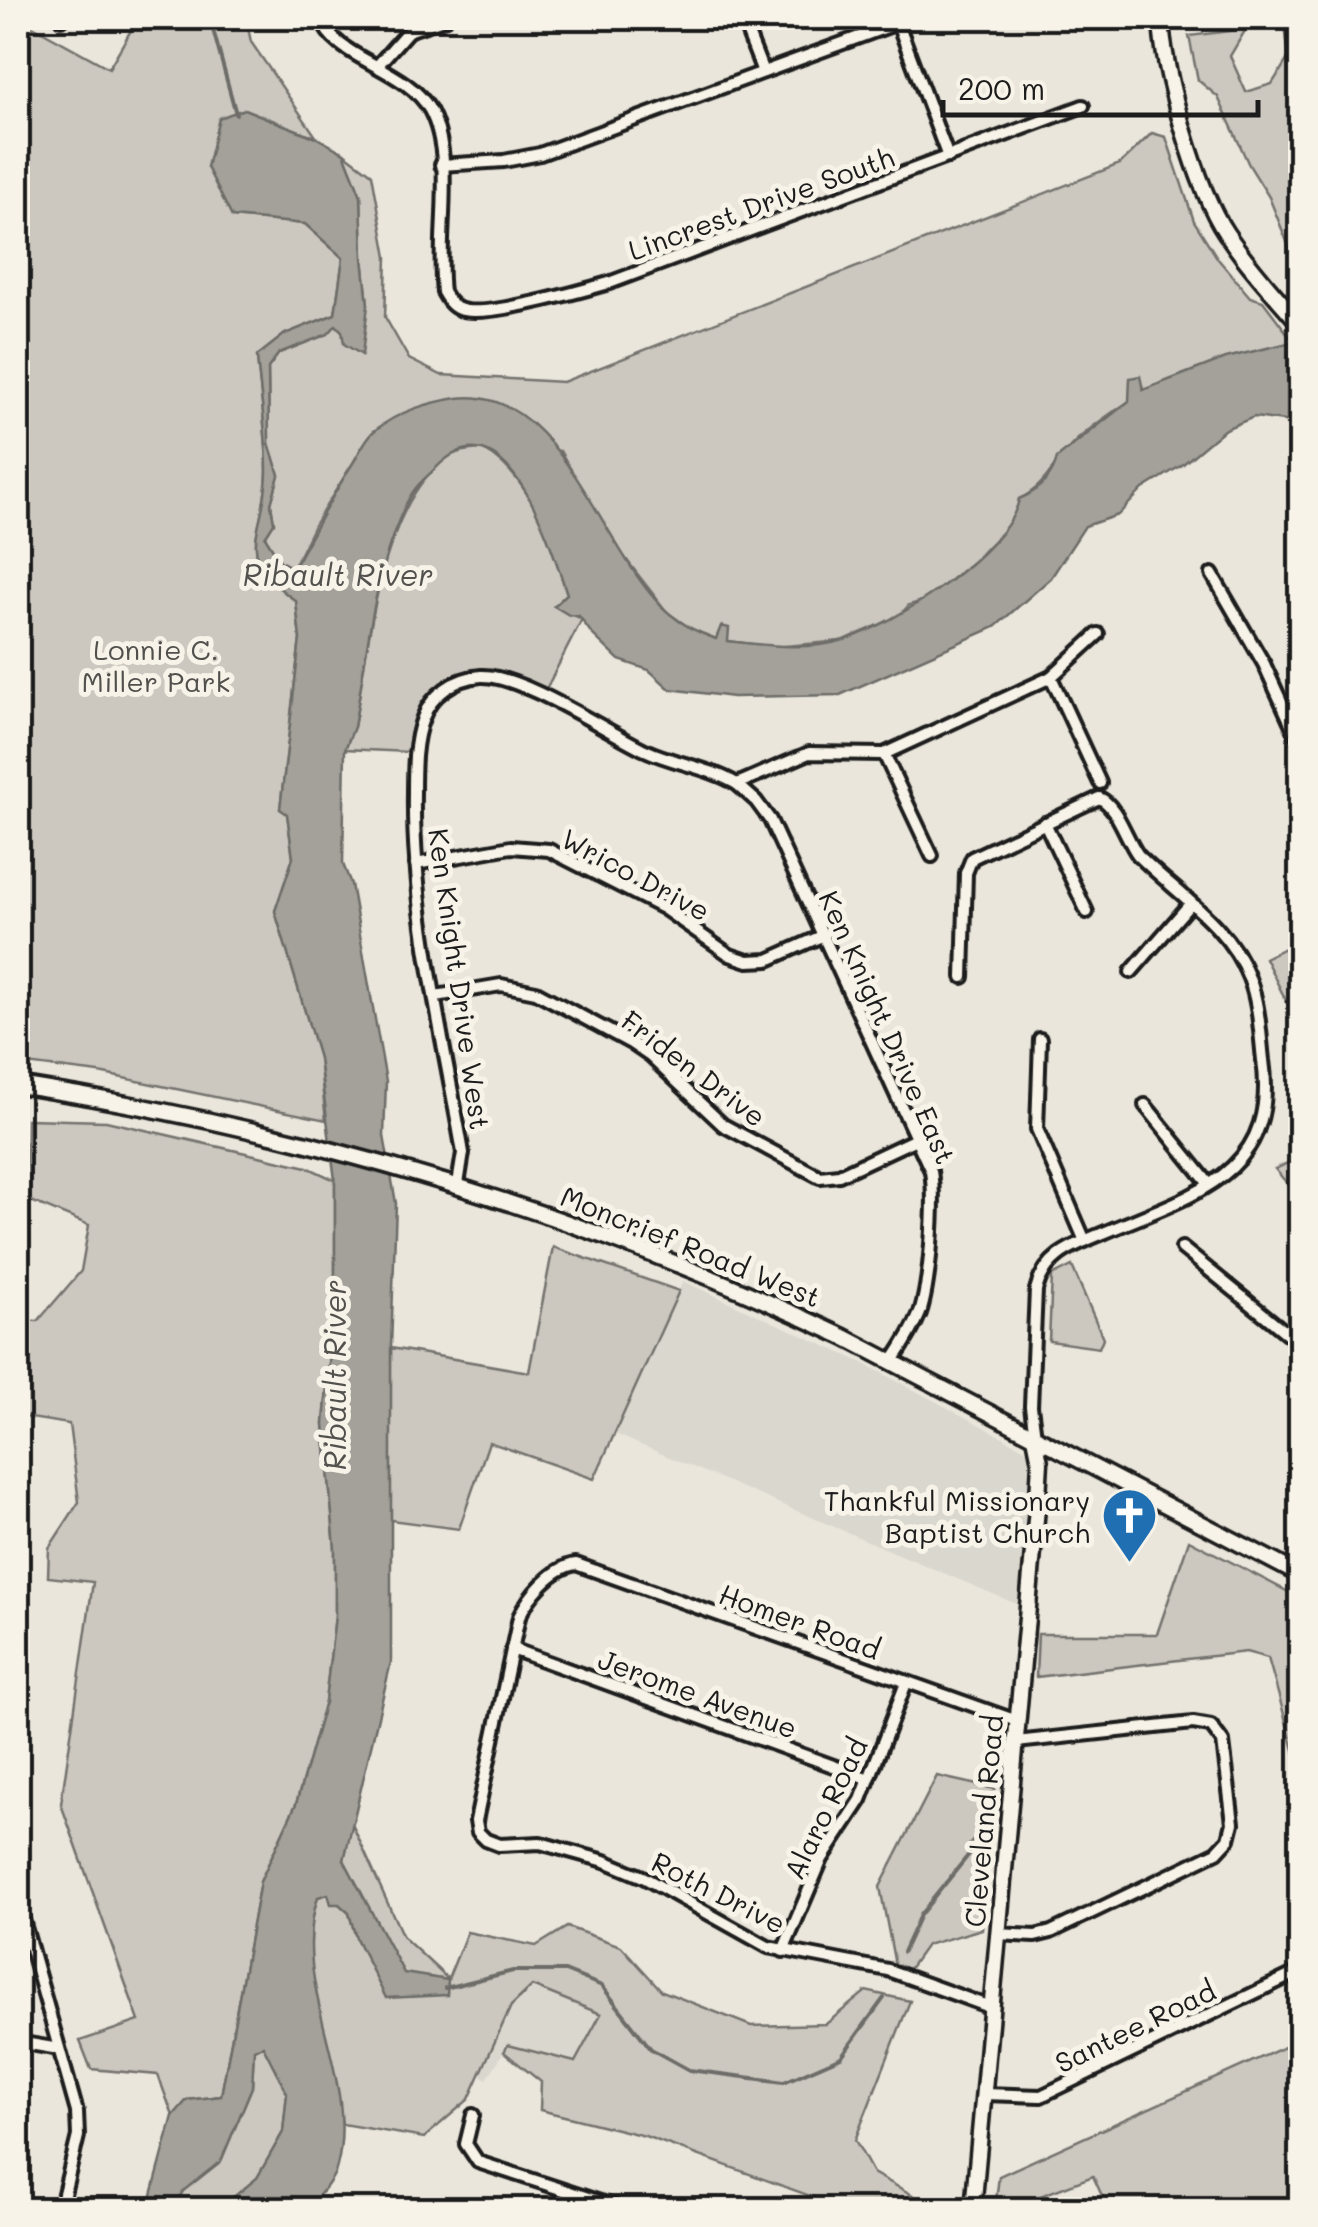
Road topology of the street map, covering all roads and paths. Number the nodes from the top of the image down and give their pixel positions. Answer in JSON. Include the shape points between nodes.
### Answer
{"nodes":[{"id":1,"x":446,"y":18,"type":"edge"},
{"id":2,"x":742,"y":18,"type":"edge"},
{"id":3,"x":911,"y":18,"type":"edge"},
{"id":4,"x":1160,"y":18,"type":"edge"},
{"id":5,"x":322,"y":20,"type":"edge"},
{"id":6,"x":897,"y":20,"type":"edge"},
{"id":7,"x":378,"y":65,"type":"junction"},
{"id":8,"x":763,"y":72,"type":"junction"},
{"id":9,"x":1083,"y":106,"type":"dead end"},
{"id":10,"x":948,"y":157,"type":"junction"},
{"id":11,"x":442,"y":165,"type":"junction"},
{"id":12,"x":1300,"y":324,"type":"edge"},
{"id":13,"x":1212,"y":574,"type":"dead end"},
{"id":14,"x":1098,"y":634,"type":"dead end"},
{"id":15,"x":1051,"y":677,"type":"junction"},
{"id":16,"x":1300,"y":743,"type":"edge"},
{"id":17,"x":884,"y":754,"type":"junction"},
{"id":18,"x":1100,"y":783,"type":"dead end"},
{"id":19,"x":737,"y":784,"type":"junction"},
{"id":20,"x":1046,"y":822,"type":"junction"},
{"id":21,"x":932,"y":856,"type":"dead end"},
{"id":22,"x":416,"y":864,"type":"junction"},
{"id":23,"x":1190,"y":904,"type":"junction"},
{"id":24,"x":1087,"y":912,"type":"dead end"},
{"id":25,"x":824,"y":935,"type":"junction"},
{"id":26,"x":1131,"y":972,"type":"dead end"},
{"id":27,"x":964,"y":977,"type":"dead end"},
{"id":28,"x":436,"y":996,"type":"junction"},
{"id":29,"x":1040,"y":1039,"type":"dead end"},
{"id":30,"x":18,"y":1085,"type":"edge"},
{"id":31,"x":1145,"y":1106,"type":"dead end"},
{"id":32,"x":918,"y":1138,"type":"junction"},
{"id":33,"x":458,"y":1184,"type":"junction"},
{"id":34,"x":1209,"y":1184,"type":"junction"},
{"id":35,"x":1085,"y":1240,"type":"junction"},
{"id":36,"x":1182,"y":1248,"type":"dead end"},
{"id":37,"x":1300,"y":1344,"type":"edge"},
{"id":38,"x":892,"y":1361,"type":"junction"},
{"id":39,"x":1035,"y":1438,"type":"junction"},
{"id":40,"x":1300,"y":1575,"type":"edge"},
{"id":41,"x":18,"y":1640,"type":"edge"},
{"id":42,"x":512,"y":1649,"type":"junction"},
{"id":43,"x":906,"y":1683,"type":"junction"},
{"id":44,"x":18,"y":1695,"type":"edge"},
{"id":45,"x":1018,"y":1721,"type":"junction"},
{"id":46,"x":1016,"y":1742,"type":"junction"},
{"id":47,"x":869,"y":1779,"type":"junction"},
{"id":48,"x":18,"y":1906,"type":"edge"},
{"id":49,"x":998,"y":1934,"type":"junction"},
{"id":50,"x":784,"y":1951,"type":"junction"},
{"id":51,"x":1300,"y":1970,"type":"edge"},
{"id":52,"x":990,"y":2007,"type":"junction"},
{"id":53,"x":18,"y":2042,"type":"edge"},
{"id":54,"x":59,"y":2049,"type":"junction"},
{"id":55,"x":984,"y":2094,"type":"junction"},
{"id":56,"x":472,"y":2114,"type":"dead end"},
{"id":57,"x":60,"y":2210,"type":"edge"},
{"id":58,"x":625,"y":2210,"type":"edge"},
{"id":59,"x":974,"y":2210,"type":"edge"}],
"edges":[{"from":1,"to":7,"type":"street","via":[[408,30]]},
{"from":2,"to":8,"type":"street"},
{"from":3,"to":6,"type":"street"},
{"from":4,"to":12,"type":"main road","via":[[1166,63],[1202,184],[1225,232]]},
{"from":5,"to":7,"type":"street","via":[[334,39]]},
{"from":6,"to":8,"type":"street"},
{"from":6,"to":10,"type":"street"},
{"from":7,"to":11,"type":"street","via":[[428,107]]},
{"from":8,"to":11,"type":"street","via":[[540,154]]},
{"from":9,"to":10,"type":"street","name":"Lincrest Drive South"},
{"from":10,"to":11,"type":"street","name":"Lincrest Drive South","via":[[596,287],[476,311],[449,302],[442,281]]},
{"from":13,"to":16,"type":"street"},
{"from":14,"to":15,"type":"street"},
{"from":15,"to":17,"type":"street"},
{"from":15,"to":18,"type":"street"},
{"from":17,"to":19,"type":"street","via":[[810,753]]},
{"from":17,"to":21,"type":"street"},
{"from":19,"to":22,"type":"street","name":"Ken Knight Drive West","via":[[647,750],[507,680],[478,676],[450,686],[420,724]]},
{"from":19,"to":25,"type":"street","name":"Ken Knight Drive East","via":[[770,820]]},
{"from":20,"to":23,"type":"street","via":[[1104,799],[1138,856]]},
{"from":20,"to":24,"type":"street"},
{"from":20,"to":27,"type":"street","via":[[968,864]]},
{"from":22,"to":25,"type":"street","name":"Wrico Drive","via":[[510,846],[549,850],[679,916],[748,961],[768,960]]},
{"from":22,"to":28,"type":"street","name":"Ken Knight Drive West"},
{"from":23,"to":26,"type":"street"},
{"from":23,"to":34,"type":"street","via":[[1230,941],[1249,975],[1267,1084],[1249,1151]]},
{"from":25,"to":32,"type":"street","name":"Ken Knight Drive East"},
{"from":28,"to":32,"type":"street","name":"Friden Drive","via":[[501,985],[536,992],[632,1043],[723,1125],[814,1175],[839,1175]]},
{"from":28,"to":33,"type":"street","name":"Ken Knight Drive West","via":[[463,1153]]},
{"from":29,"to":35,"type":"street","via":[[1038,1129]]},
{"from":30,"to":33,"type":"main road","name":"Moncrief Road West","via":[[191,1114]]},
{"from":31,"to":34,"type":"street"},
{"from":32,"to":38,"type":"street","name":"Ken Knight Drive East","via":[[934,1187],[925,1284],[920,1313]]},
{"from":33,"to":38,"type":"main road","name":"Moncrief Road West","via":[[672,1261]]},
{"from":34,"to":35,"type":"street"},
{"from":35,"to":39,"type":"street","via":[[1046,1265],[1036,1290]]},
{"from":36,"to":37,"type":"street"},
{"from":38,"to":39,"type":"main road","name":"Moncrief Road West"},
{"from":39,"to":40,"type":"main road","name":"Moncrief Road West"},
{"from":39,"to":45,"type":"main road","name":"Cleveland Road","via":[[1039,1480]]},
{"from":41,"to":44,"type":"street"},
{"from":42,"to":43,"type":"street","name":"Homer Road","via":[[525,1604],[576,1564]]},
{"from":42,"to":47,"type":"street","name":"Jerome Avenue"},
{"from":42,"to":50,"type":"street","name":"Roth Drive","via":[[478,1832],[499,1845],[540,1843],[605,1860]]},
{"from":43,"to":45,"type":"street","name":"Homer Road"},
{"from":43,"to":47,"type":"street","name":"Alaro Road"},
{"from":45,"to":46,"type":"main road","name":"Cleveland Road"},
{"from":46,"to":49,"type":"main road","name":"Cleveland Road"},
{"from":46,"to":49,"type":"street","via":[[1211,1726],[1223,1742],[1234,1823],[1217,1852],[1051,1932]]},
{"from":47,"to":50,"type":"street","name":"Alaro Road","via":[[822,1859]]},
{"from":48,"to":54,"type":"street"},
{"from":49,"to":52,"type":"main road","name":"Cleveland Road"},
{"from":50,"to":52,"type":"street","name":"Roth Drive","via":[[888,1970]]},
{"from":51,"to":55,"type":"street","name":"Santee Road","via":[[1041,2096]]},
{"from":52,"to":55,"type":"main road","name":"Cleveland Road"},
{"from":53,"to":54,"type":"street"},
{"from":54,"to":57,"type":"street","via":[[78,2125]]},
{"from":55,"to":59,"type":"main road","name":"Cleveland Road"},
{"from":56,"to":58,"type":"street","via":[[466,2144],[478,2162]]}]}
